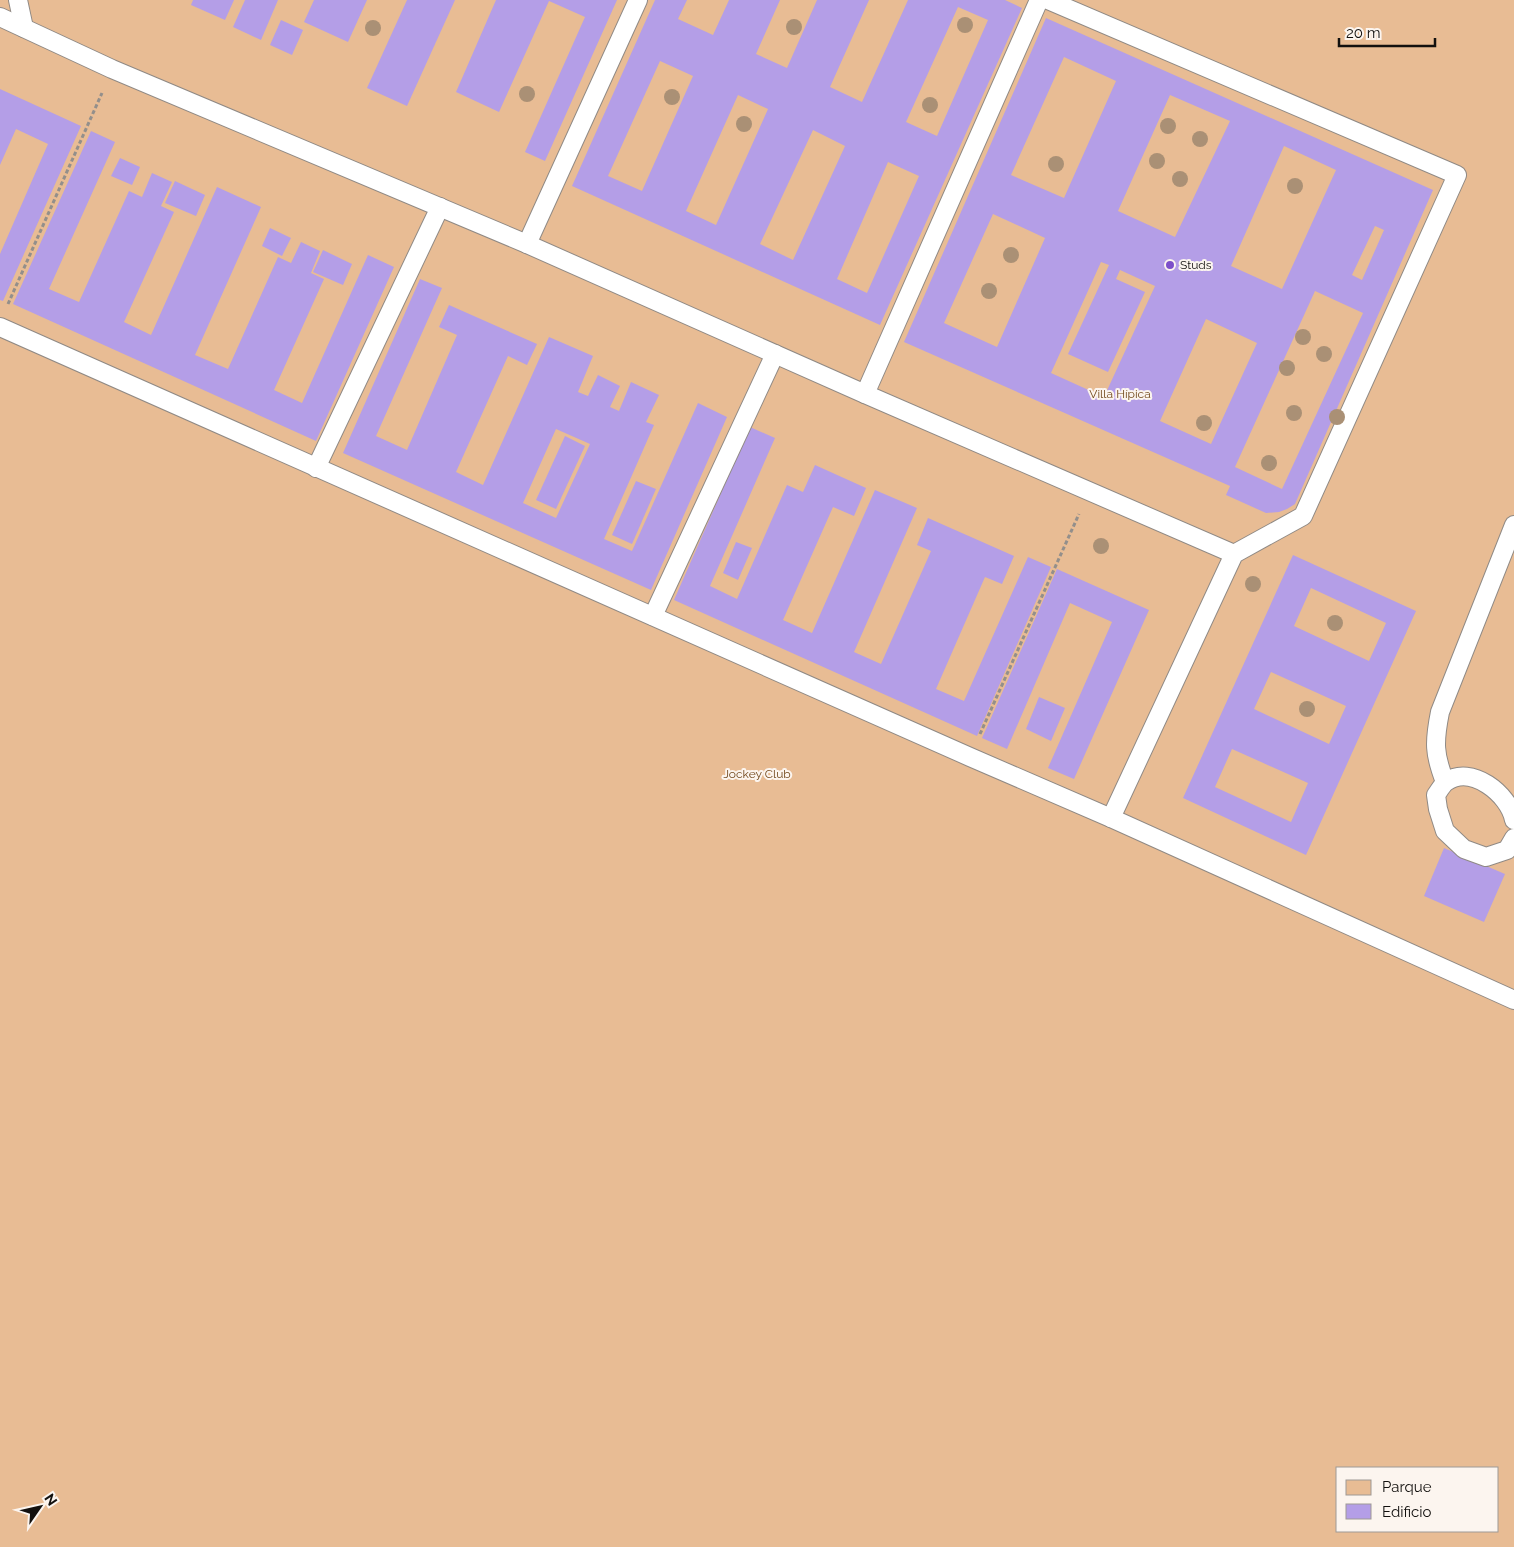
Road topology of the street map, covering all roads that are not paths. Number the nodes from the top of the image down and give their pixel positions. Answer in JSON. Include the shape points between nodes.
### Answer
{"nodes":[{"id":1,"x":18,"y":0,"type":"edge"},
{"id":2,"x":638,"y":0,"type":"edge"},
{"id":3,"x":1039,"y":0,"type":"edge"},
{"id":4,"x":1048,"y":0,"type":"edge"},
{"id":5,"x":0,"y":17,"type":"edge"},
{"id":6,"x":24,"y":28,"type":"junction"},
{"id":7,"x":440,"y":207,"type":"junction"},
{"id":8,"x":527,"y":244,"type":"junction"},
{"id":9,"x":2,"y":319,"type":"edge"},
{"id":10,"x":776,"y":354,"type":"junction"},
{"id":11,"x":865,"y":394,"type":"junction"},
{"id":12,"x":316,"y":468,"type":"junction"},
{"id":13,"x":1514,"y":526,"type":"edge"},
{"id":14,"x":1234,"y":554,"type":"junction"},
{"id":15,"x":653,"y":616,"type":"junction"},
{"id":16,"x":1445,"y":782,"type":"junction"},
{"id":17,"x":1111,"y":818,"type":"junction"},
{"id":18,"x":1514,"y":820,"type":"edge"},
{"id":19,"x":1514,"y":838,"type":"edge"},
{"id":20,"x":1514,"y":1000,"type":"edge"}],
"edges":[{"from":1,"to":6,"type":"lane"},
{"from":2,"to":8,"type":"lane"},
{"from":3,"to":11,"type":"lane"},
{"from":4,"to":14,"type":"lane","via":[[1457,175],[1303,516]]},
{"from":5,"to":6,"type":"lane"},
{"from":6,"to":7,"type":"lane","via":[[112,69]]},
{"from":7,"to":8,"type":"lane"},
{"from":7,"to":12,"type":"lane"},
{"from":8,"to":10,"type":"lane"},
{"from":9,"to":12,"type":"lane"},
{"from":10,"to":11,"type":"lane"},
{"from":10,"to":15,"type":"lane"},
{"from":11,"to":14,"type":"lane"},
{"from":12,"to":15,"type":"lane"},
{"from":13,"to":16,"type":"lane","via":[[1440,712],[1435,739],[1437,761]]},
{"from":14,"to":17,"type":"lane"},
{"from":15,"to":17,"type":"lane"},
{"from":16,"to":18,"type":"lane","via":[[1459,777],[1476,779],[1494,789],[1512,810]]},
{"from":16,"to":19,"type":"lane","via":[[1436,795],[1438,809],[1445,831],[1464,849],[1486,857],[1507,850]]},
{"from":17,"to":20,"type":"lane"}]}
